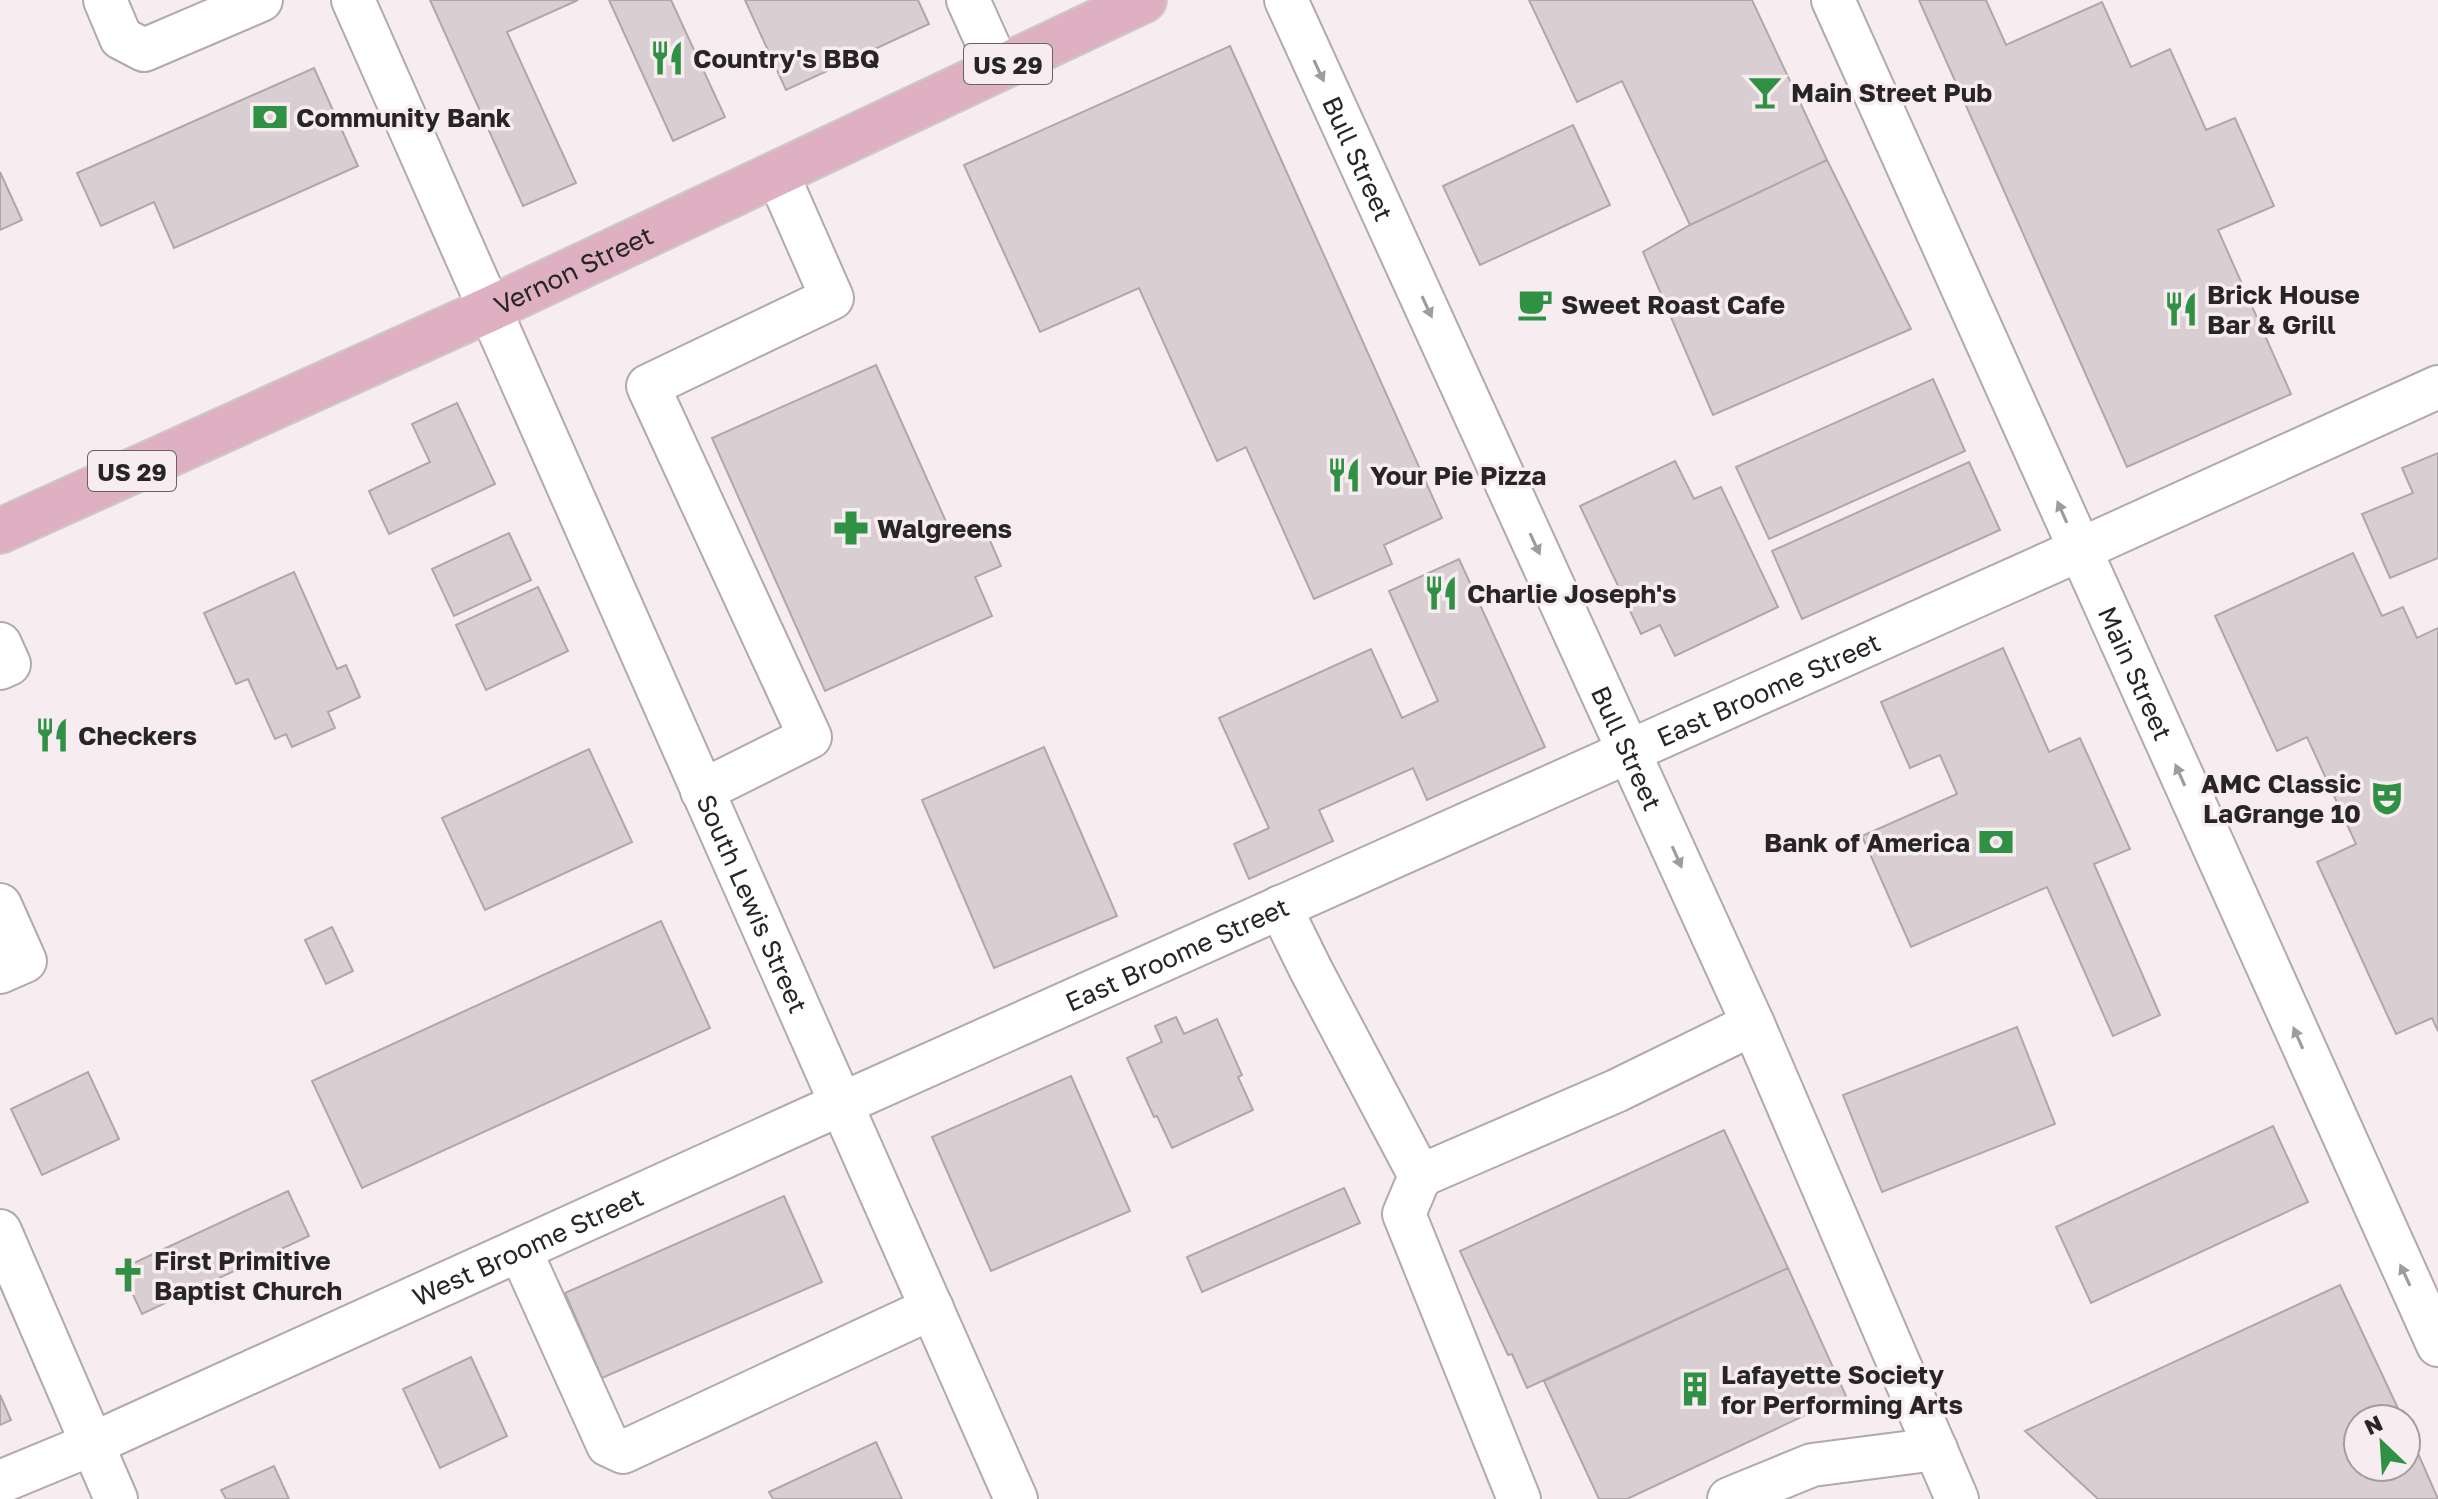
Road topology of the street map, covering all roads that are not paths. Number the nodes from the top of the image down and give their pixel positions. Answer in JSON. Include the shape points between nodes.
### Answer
{"nodes":[{"id":1,"x":105,"y":0,"type":"edge"},
{"id":2,"x":261,"y":0,"type":"edge"},
{"id":3,"x":353,"y":0,"type":"edge"},
{"id":4,"x":968,"y":0,"type":"edge"},
{"id":5,"x":1144,"y":0,"type":"edge"},
{"id":6,"x":1286,"y":0,"type":"edge"},
{"id":7,"x":1833,"y":0,"type":"edge"},
{"id":8,"x":999,"y":69,"type":"junction"},
{"id":9,"x":777,"y":173,"type":"junction"},
{"id":10,"x":488,"y":310,"type":"junction"},
{"id":11,"x":2438,"y":387,"type":"edge"},
{"id":12,"x":0,"y":531,"type":"edge"},
{"id":13,"x":2079,"y":550,"type":"junction"},
{"id":14,"x":1629,"y":751,"type":"junction"},
{"id":15,"x":702,"y":791,"type":"junction"},
{"id":16,"x":0,"y":905,"type":"edge"},
{"id":17,"x":1280,"y":907,"type":"junction"},
{"id":18,"x":0,"y":972,"type":"edge"},
{"id":19,"x":1055,"y":1008,"type":"joint"},
{"id":20,"x":1753,"y":1024,"type":"junction"},
{"id":21,"x":841,"y":1105,"type":"junction"},
{"id":22,"x":1420,"y":1176,"type":"junction"},
{"id":23,"x":0,"y":1231,"type":"edge"},
{"id":24,"x":520,"y":1250,"type":"junction"},
{"id":25,"x":932,"y":1308,"type":"junction"},
{"id":26,"x":2438,"y":1345,"type":"edge"},
{"id":27,"x":92,"y":1444,"type":"junction"},
{"id":28,"x":1936,"y":1449,"type":"junction"},
{"id":29,"x":0,"y":1482,"type":"edge"},
{"id":30,"x":116,"y":1499,"type":"edge"},
{"id":31,"x":1016,"y":1499,"type":"edge"},
{"id":32,"x":1519,"y":1499,"type":"edge"},
{"id":33,"x":1729,"y":1499,"type":"edge"},
{"id":34,"x":1957,"y":1499,"type":"edge"}],
"edges":[{"from":1,"to":2,"type":"street","via":[[121,38],[144,50]]},
{"from":3,"to":10,"type":"street","name":"South Lewis Street"},
{"from":4,"to":8,"type":"street"},
{"from":5,"to":8,"type":"main road","name":"Vernon Street","number":"US 29"},
{"from":6,"to":14,"type":"street","name":"Bull Street","one_way":true},
{"from":13,"to":7,"type":"street","name":"Main Street","one_way":true},
{"from":8,"to":9,"type":"main road","name":"Vernon Street","number":"US 29"},
{"from":9,"to":10,"type":"main road","name":"Vernon Street","number":"US 29"},
{"from":9,"to":15,"type":"street","via":[[832,298],[648,386],[810,737]]},
{"from":10,"to":12,"type":"main road","name":"Vernon Street","number":"US 29"},
{"from":10,"to":15,"type":"street","name":"South Lewis Street"},
{"from":11,"to":13,"type":"street","name":"East Broome Street"},
{"from":13,"to":14,"type":"street","name":"East Broome Street"},
{"from":26,"to":13,"type":"street","name":"Main Street","one_way":true},
{"from":14,"to":17,"type":"street","name":"East Broome Street"},
{"from":14,"to":20,"type":"street","name":"Bull Street","one_way":true},
{"from":15,"to":21,"type":"street","name":"South Lewis Street"},
{"from":16,"to":18,"type":"street","via":[[25,961]]},
{"from":17,"to":19,"type":"street","name":"East Broome Street"},
{"from":17,"to":22,"type":"street"},
{"from":19,"to":21,"type":"street","name":"West Broome Street"},
{"from":20,"to":22,"type":"street","via":[[1616,1091]]},
{"from":20,"to":28,"type":"street","name":"Bull Street"},
{"from":21,"to":24,"type":"street","name":"West Broome Street"},
{"from":21,"to":25,"type":"street","name":"South Lewis Street"},
{"from":22,"to":32,"type":"street","via":[[1404,1214]]},
{"from":23,"to":27,"type":"street"},
{"from":24,"to":25,"type":"street","via":[[608,1445],[623,1452]]},
{"from":24,"to":27,"type":"street","name":"West Broome Street"},
{"from":25,"to":31,"type":"street","name":"South Lewis Street"},
{"from":27,"to":29,"type":"street","name":"West Broome Street"},
{"from":27,"to":30,"type":"street"},
{"from":28,"to":33,"type":"street","via":[[1812,1465]]},
{"from":28,"to":34,"type":"street","name":"Bull Street"}]}
